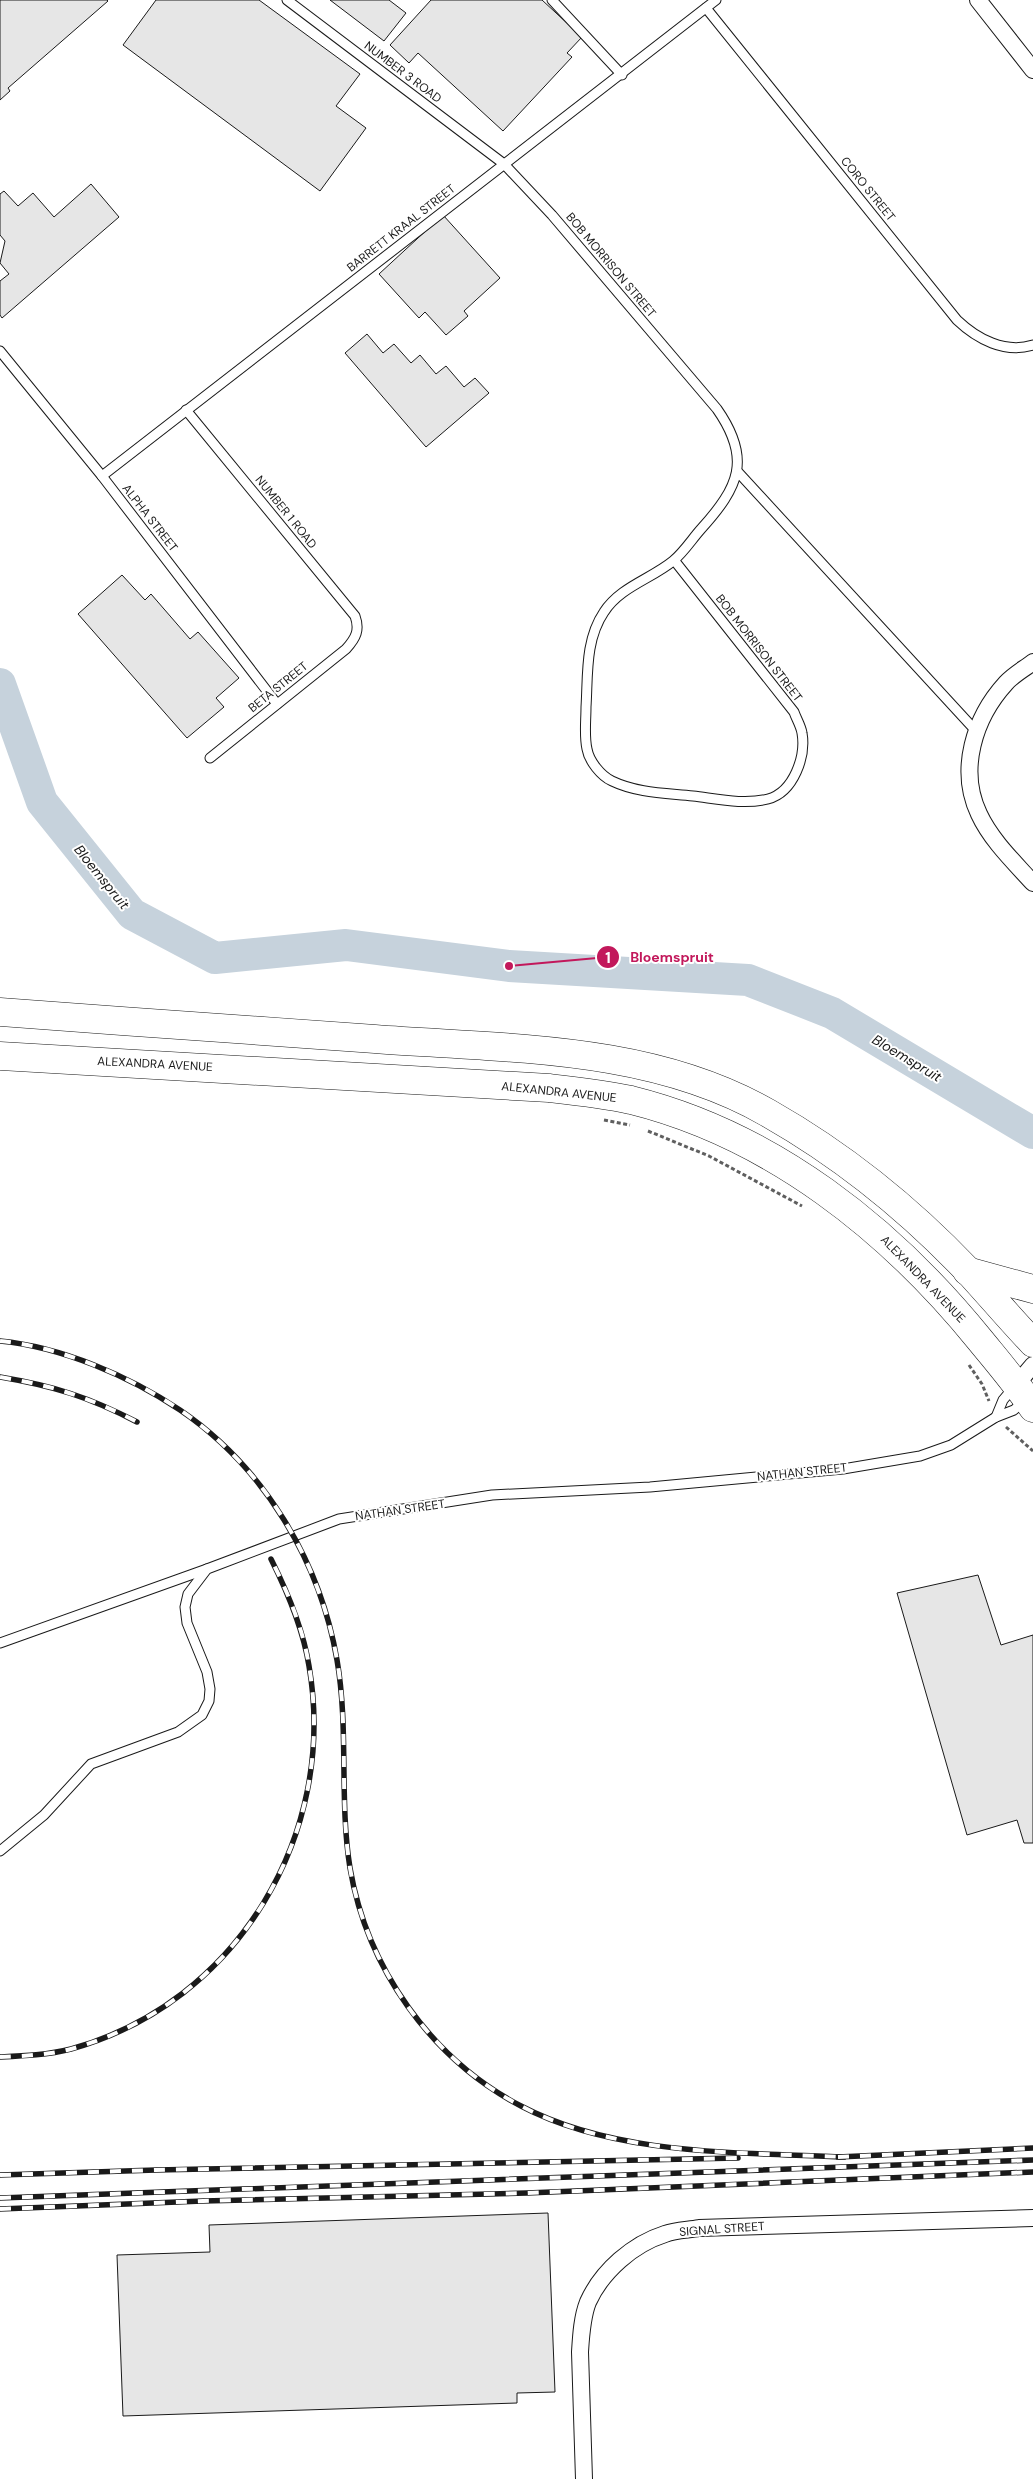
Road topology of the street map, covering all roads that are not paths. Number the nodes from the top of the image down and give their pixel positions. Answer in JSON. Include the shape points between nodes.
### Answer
{"nodes":[{"id":1,"x":287,"y":0,"type":"edge"},
{"id":2,"x":552,"y":0,"type":"edge"},
{"id":3,"x":716,"y":0,"type":"edge"},
{"id":4,"x":978,"y":0,"type":"edge"},
{"id":5,"x":706,"y":8,"type":"junction"},
{"id":6,"x":1033,"y":70,"type":"edge"},
{"id":7,"x":622,"y":75,"type":"junction"},
{"id":8,"x":504,"y":164,"type":"junction"},
{"id":9,"x":1033,"y":345,"type":"edge"},
{"id":10,"x":0,"y":351,"type":"edge"},
{"id":11,"x":186,"y":410,"type":"junction"},
{"id":12,"x":737,"y":471,"type":"junction"},
{"id":13,"x":102,"y":476,"type":"junction"},
{"id":14,"x":674,"y":560,"type":"junction"},
{"id":15,"x":357,"y":633,"type":"joint"},
{"id":16,"x":1033,"y":662,"type":"edge"},
{"id":17,"x":277,"y":704,"type":"junction"},
{"id":18,"x":976,"y":731,"type":"junction"},
{"id":19,"x":210,"y":758,"type":"dead end"},
{"id":20,"x":1033,"y":883,"type":"edge"},
{"id":21,"x":0,"y":1012,"type":"edge"},
{"id":22,"x":0,"y":1056,"type":"edge"},
{"id":23,"x":968,"y":1271,"type":"junction"},
{"id":24,"x":1033,"y":1289,"type":"edge"},
{"id":25,"x":1033,"y":1343,"type":"edge"},
{"id":26,"x":1028,"y":1390,"type":"edge"},
{"id":27,"x":996,"y":1417,"type":"junction"},
{"id":28,"x":207,"y":1569,"type":"junction"},
{"id":29,"x":0,"y":1643,"type":"edge"},
{"id":30,"x":0,"y":1850,"type":"edge"},
{"id":31,"x":1033,"y":2218,"type":"edge"},
{"id":32,"x":584,"y":2479,"type":"edge"}],
"edges":[{"from":1,"to":8,"type":"lane","name":"NUMBER 3 ROAD"},
{"from":2,"to":7,"type":"lane"},
{"from":3,"to":5,"type":"lane","name":"BARRETT KRAAL STREET"},
{"from":4,"to":6,"type":"street"},
{"from":5,"to":7,"type":"lane","name":"BARRETT KRAAL STREET"},
{"from":5,"to":9,"type":"lane","name":"CORO STREET","via":[[957,320],[971,333],[993,343],[1010,348]]},
{"from":7,"to":8,"type":"lane","name":"BARRETT KRAAL STREET"},
{"from":8,"to":11,"type":"lane","name":"BARRETT KRAAL STREET"},
{"from":8,"to":12,"type":"lane","name":"BOB MORRISON STREET","via":[[552,215],[717,409],[731,430],[737,450]]},
{"from":10,"to":13,"type":"lane","name":"ALPHA STREET"},
{"from":11,"to":13,"type":"lane","name":"BARRETT KRAAL STREET"},
{"from":11,"to":15,"type":"lane","name":"NUMBER 1 ROAD","via":[[355,616]]},
{"from":12,"to":14,"type":"lane","name":"BOB MORRISON STREET","via":[[728,494],[712,517]]},
{"from":12,"to":18,"type":"lane"},
{"from":13,"to":17,"type":"lane","name":"ALPHA STREET"},
{"from":14,"to":14,"type":"lane","name":"BOB MORRISON STREET","via":[[619,595],[604,612],[594,632],[588,655],[587,750],[595,767],[610,780],[636,790],[747,801],[770,798],[786,788],[797,771],[802,733],[794,712]]},
{"from":15,"to":17,"type":"lane","name":"BETA STREET","via":[[346,649]]},
{"from":16,"to":18,"type":"street","via":[[1007,682],[989,705]]},
{"from":17,"to":19,"type":"lane","name":"BETA STREET"},
{"from":18,"to":20,"type":"street","via":[[970,756],[970,788],[979,814],[1001,847]]},
{"from":21,"to":23,"type":"highway","via":[[535,1049],[642,1065],[727,1092],[800,1133],[868,1179]]},
{"from":22,"to":26,"type":"highway","name":"ALEXANDRA AVENUE","via":[[549,1088],[621,1098],[666,1110],[710,1127],[777,1160],[853,1212],[906,1258]]},
{"from":23,"to":24,"type":"highway"},
{"from":23,"to":25,"type":"highway"},
{"from":26,"to":27,"type":"lane","name":"NATHAN STREET","via":[[1014,1410]]},
{"from":26,"to":27,"type":"lane","name":"NATHAN STREET","via":[[1003,1400]]},
{"from":27,"to":28,"type":"lane","name":"NATHAN STREET","via":[[951,1446],[920,1456],[843,1469],[668,1485],[492,1495],[339,1519]]},
{"from":28,"to":29,"type":"lane","name":"NATHAN STREET"},
{"from":28,"to":30,"type":"lane","via":[[188,1594],[185,1607],[187,1623],[207,1672],[210,1689],[209,1701],[202,1715],[178,1732],[91,1764],[44,1815]]},
{"from":31,"to":32,"type":"street","name":"SIGNAL STREET","via":[[699,2228],[666,2233],[642,2244],[621,2259],[588,2302],[580,2352]]}]}
